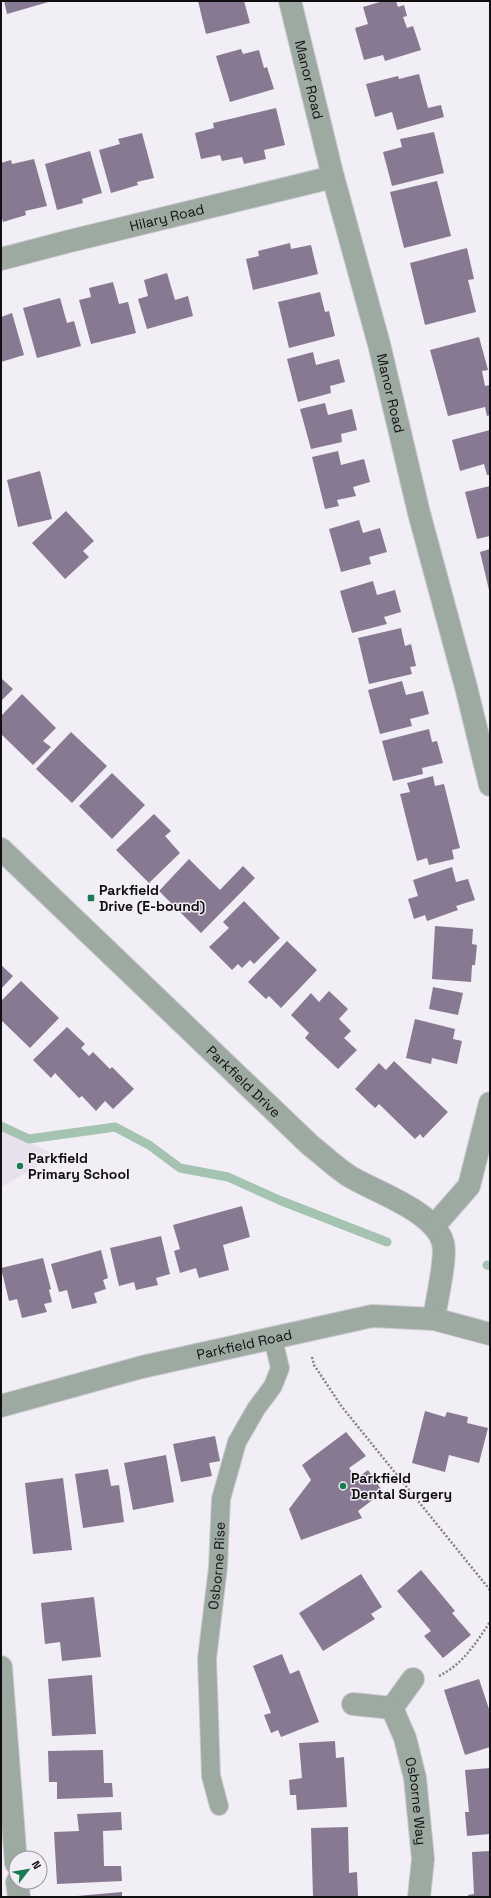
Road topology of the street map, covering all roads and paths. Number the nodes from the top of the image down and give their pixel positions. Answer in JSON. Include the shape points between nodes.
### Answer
{"nodes":[{"id":1,"x":290,"y":1,"type":"edge"},
{"id":2,"x":333,"y":177,"type":"junction"},
{"id":3,"x":1,"y":259,"type":"edge"},
{"id":4,"x":490,"y":785,"type":"edge"},
{"id":5,"x":1,"y":849,"type":"edge"},
{"id":6,"x":490,"y":1103,"type":"edge"},
{"id":7,"x":434,"y":1226,"type":"junction"},
{"id":8,"x":434,"y":1319,"type":"junction"},
{"id":9,"x":305,"y":1332,"type":"junction"},
{"id":10,"x":490,"y":1334,"type":"edge"},
{"id":11,"x":273,"y":1339,"type":"junction"},
{"id":12,"x":1,"y":1406,"type":"edge"},
{"id":13,"x":490,"y":1590,"type":"edge"},
{"id":14,"x":490,"y":1622,"type":"edge"},
{"id":15,"x":1,"y":1667,"type":"edge"},
{"id":16,"x":413,"y":1679,"type":"joint"},
{"id":17,"x":353,"y":1704,"type":"dead end"},
{"id":18,"x":392,"y":1708,"type":"junction"},
{"id":19,"x":220,"y":1806,"type":"dead end"},
{"id":20,"x":15,"y":1850,"type":"edge"},
{"id":21,"x":419,"y":1897,"type":"edge"}],
"edges":[{"from":1,"to":2,"type":"street","name":"Manor Road"},
{"from":2,"to":3,"type":"street","name":"Hilary Road"},
{"from":2,"to":4,"type":"street","name":"Manor Road","via":[[379,344],[418,513]]},
{"from":5,"to":7,"type":"street","name":"Parkfield Drive","via":[[310,1145],[348,1175],[410,1208]]},
{"from":6,"to":7,"type":"street","via":[[469,1186]]},
{"from":7,"to":8,"type":"street","name":"Parkfield Drive","via":[[444,1244]]},
{"from":8,"to":9,"type":"street","name":"Parkfield Road","via":[[372,1316]]},
{"from":8,"to":10,"type":"street","name":"Parkfield Road"},
{"from":9,"to":11,"type":"street","name":"Parkfield Road"},
{"from":9,"to":13,"type":"path","via":[[314,1365],[342,1407]]},
{"from":11,"to":12,"type":"street","name":"Parkfield Road","via":[[142,1367]]},
{"from":11,"to":19,"type":"lane","name":"Osborne Rise","via":[[280,1368],[273,1386],[237,1442],[221,1499],[218,1568],[207,1660],[211,1776]]},
{"from":14,"to":16,"type":"path","via":[[474,1646],[451,1670],[426,1681]]},
{"from":15,"to":20,"type":"street"},
{"from":16,"to":18,"type":"street"},
{"from":17,"to":18,"type":"street"},
{"from":18,"to":21,"type":"street","name":"Osborne Way","via":[[404,1738],[415,1778],[423,1859]]}]}
